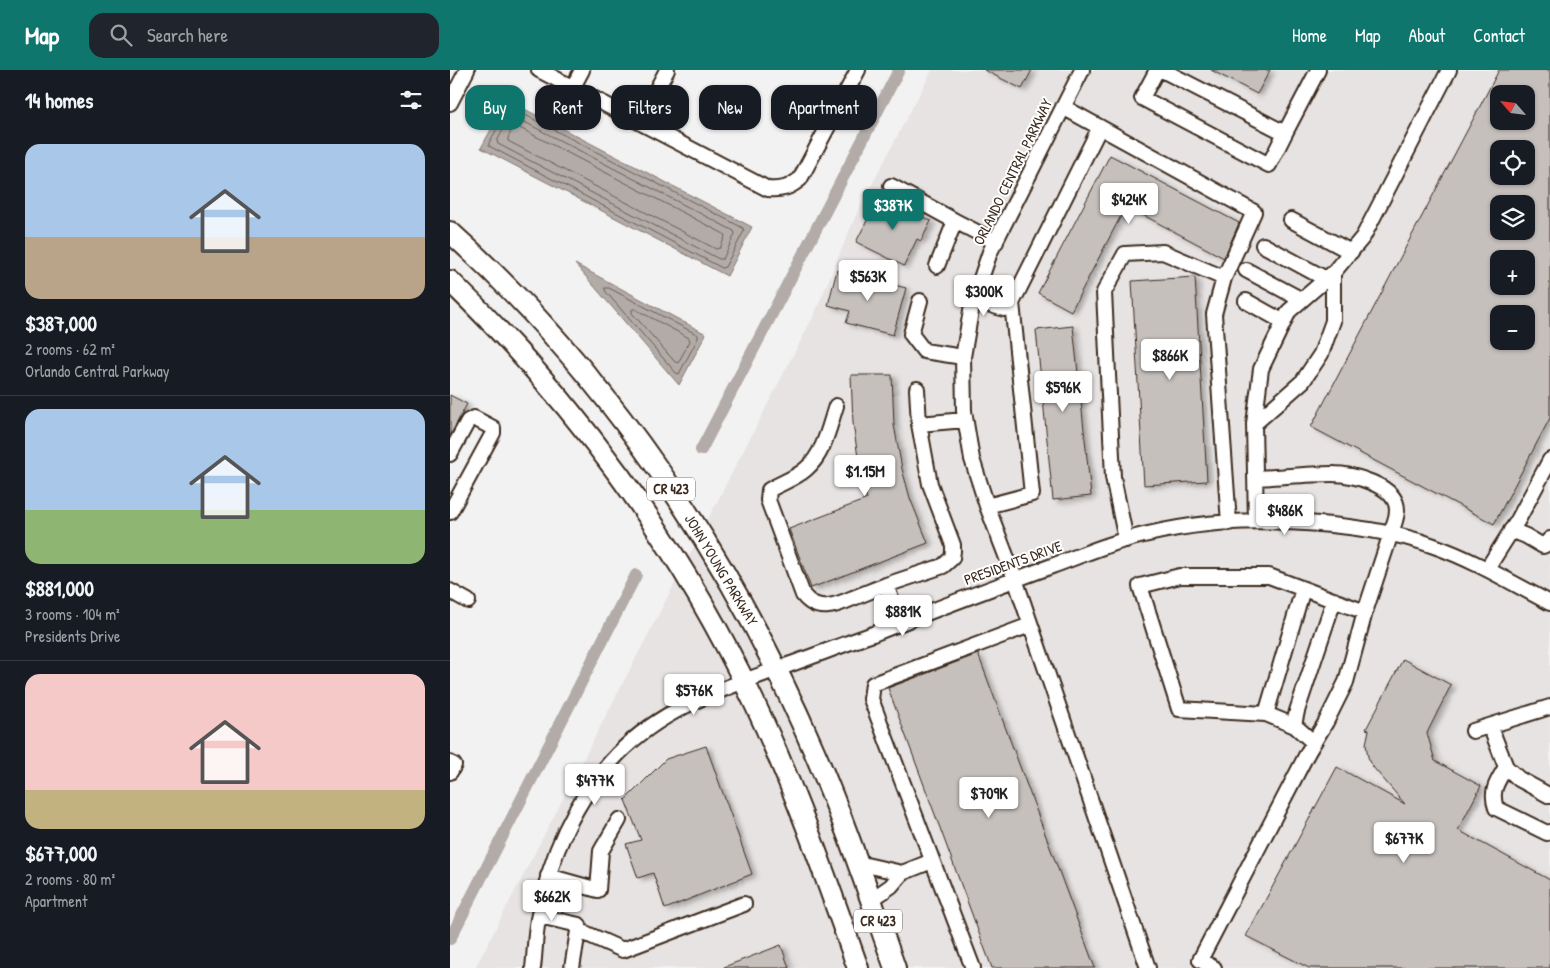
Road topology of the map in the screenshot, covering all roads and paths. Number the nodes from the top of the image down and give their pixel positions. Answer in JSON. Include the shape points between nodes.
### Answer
{"nodes":[{"id":1,"x":467,"y":70,"type":"edge"},
{"id":2,"x":539,"y":70,"type":"edge"},
{"id":3,"x":582,"y":70,"type":"edge"},
{"id":4,"x":667,"y":70,"type":"edge"},
{"id":5,"x":858,"y":70,"type":"edge"},
{"id":6,"x":1082,"y":70,"type":"edge"},
{"id":7,"x":1157,"y":70,"type":"edge"},
{"id":8,"x":1162,"y":70,"type":"edge"},
{"id":9,"x":1318,"y":70,"type":"edge"},
{"id":10,"x":1448,"y":70,"type":"edge"},
{"id":11,"x":569,"y":85,"type":"edge"},
{"id":12,"x":574,"y":85,"type":"edge"},
{"id":13,"x":659,"y":85,"type":"edge"},
{"id":14,"x":450,"y":103,"type":"edge"},
{"id":15,"x":1063,"y":107,"type":"junction"},
{"id":16,"x":1100,"y":127,"type":"junction"},
{"id":17,"x":657,"y":130,"type":"edge"},
{"id":18,"x":1285,"y":134,"type":"junction"},
{"id":19,"x":891,"y":186,"type":"dead end"},
{"id":20,"x":1291,"y":220,"type":"dead end"},
{"id":21,"x":955,"y":221,"type":"junction"},
{"id":22,"x":453,"y":237,"type":"edge"},
{"id":23,"x":996,"y":242,"type":"junction"},
{"id":24,"x":1262,"y":245,"type":"dead end"},
{"id":25,"x":1351,"y":252,"type":"junction"},
{"id":26,"x":937,"y":266,"type":"dead end"},
{"id":27,"x":1246,"y":270,"type":"dead end"},
{"id":28,"x":1329,"y":276,"type":"junction"},
{"id":29,"x":1224,"y":278,"type":"junction"},
{"id":30,"x":450,"y":281,"type":"edge"},
{"id":31,"x":976,"y":294,"type":"junction"},
{"id":32,"x":920,"y":300,"type":"dead end"},
{"id":33,"x":1302,"y":300,"type":"junction"},
{"id":34,"x":1246,"y":301,"type":"dead end"},
{"id":35,"x":1012,"y":303,"type":"junction"},
{"id":36,"x":1284,"y":322,"type":"junction"},
{"id":37,"x":963,"y":358,"type":"junction"},
{"id":38,"x":917,"y":390,"type":"dead end"},
{"id":39,"x":836,"y":406,"type":"dead end"},
{"id":40,"x":965,"y":420,"type":"junction"},
{"id":41,"x":919,"y":424,"type":"junction"},
{"id":42,"x":1254,"y":424,"type":"junction"},
{"id":43,"x":450,"y":454,"type":"edge"},
{"id":44,"x":1550,"y":460,"type":"edge"},
{"id":45,"x":1255,"y":478,"type":"junction"},
{"id":46,"x":987,"y":506,"type":"junction"},
{"id":47,"x":450,"y":512,"type":"edge"},
{"id":48,"x":1256,"y":521,"type":"junction"},
{"id":49,"x":1229,"y":523,"type":"junction"},
{"id":50,"x":1511,"y":530,"type":"junction"},
{"id":51,"x":1390,"y":534,"type":"junction"},
{"id":52,"x":1550,"y":539,"type":"edge"},
{"id":53,"x":1126,"y":540,"type":"junction"},
{"id":54,"x":1487,"y":569,"type":"junction"},
{"id":55,"x":1015,"y":580,"type":"junction"},
{"id":56,"x":886,"y":585,"type":"junction"},
{"id":57,"x":1303,"y":589,"type":"junction"},
{"id":58,"x":450,"y":592,"type":"edge"},
{"id":59,"x":1334,"y":600,"type":"junction"},
{"id":60,"x":468,"y":601,"type":"dead end"},
{"id":61,"x":1550,"y":603,"type":"edge"},
{"id":62,"x":1365,"y":612,"type":"junction"},
{"id":63,"x":900,"y":623,"type":"junction"},
{"id":64,"x":1030,"y":625,"type":"junction"},
{"id":65,"x":777,"y":669,"type":"junction"},
{"id":66,"x":743,"y":680,"type":"junction"},
{"id":67,"x":1550,"y":708,"type":"edge"},
{"id":68,"x":1266,"y":714,"type":"junction"},
{"id":69,"x":1294,"y":725,"type":"junction"},
{"id":70,"x":1490,"y":726,"type":"junction"},
{"id":71,"x":1473,"y":731,"type":"dead end"},
{"id":72,"x":1313,"y":742,"type":"junction"},
{"id":73,"x":450,"y":763,"type":"edge"},
{"id":74,"x":1506,"y":767,"type":"junction"},
{"id":75,"x":450,"y":772,"type":"edge"},
{"id":76,"x":1550,"y":796,"type":"edge"},
{"id":77,"x":619,"y":820,"type":"dead end"},
{"id":78,"x":1550,"y":832,"type":"edge"},
{"id":79,"x":932,"y":861,"type":"junction"},
{"id":80,"x":858,"y":863,"type":"junction"},
{"id":81,"x":902,"y":873,"type":"junction"},
{"id":82,"x":548,"y":876,"type":"junction"},
{"id":83,"x":871,"y":900,"type":"junction"},
{"id":84,"x":744,"y":904,"type":"dead end"},
{"id":85,"x":539,"y":916,"type":"junction"},
{"id":86,"x":578,"y":930,"type":"junction"},
{"id":87,"x":533,"y":968,"type":"edge"},
{"id":88,"x":572,"y":968,"type":"edge"},
{"id":89,"x":858,"y":968,"type":"edge"},
{"id":90,"x":895,"y":968,"type":"edge"},
{"id":91,"x":973,"y":968,"type":"edge"},
{"id":92,"x":1148,"y":968,"type":"edge"},
{"id":93,"x":1214,"y":968,"type":"edge"}],
"edges":[{"from":1,"to":14,"type":"street"},
{"from":2,"to":11,"type":"street"},
{"from":3,"to":12,"type":"street"},
{"from":4,"to":13,"type":"street"},
{"from":5,"to":17,"type":"street","via":[[800,179],[781,190],[768,189]]},
{"from":6,"to":15,"type":"street","name":"ORLANDO CENTRAL PARKWAY"},
{"from":7,"to":18,"type":"street","via":[[1142,98],[1269,165]]},
{"from":8,"to":18,"type":"street"},
{"from":9,"to":18,"type":"street"},
{"from":10,"to":25,"type":"street","via":[[1363,237]]},
{"from":15,"to":16,"type":"street"},
{"from":15,"to":23,"type":"street","name":"ORLANDO CENTRAL PARKWAY"},
{"from":16,"to":29,"type":"street","via":[[1254,212]]},
{"from":16,"to":35,"type":"street"},
{"from":19,"to":21,"type":"street"},
{"from":20,"to":25,"type":"street"},
{"from":21,"to":23,"type":"street"},
{"from":21,"to":26,"type":"street"},
{"from":22,"to":65,"type":"highway","name":"JOHN YOUNG PARKWAY","number":"CR 423","via":[[542,325],[632,434],[723,570]]},
{"from":23,"to":31,"type":"street","name":"ORLANDO CENTRAL PARKWAY"},
{"from":24,"to":28,"type":"street"},
{"from":25,"to":28,"type":"street"},
{"from":27,"to":33,"type":"street"},
{"from":28,"to":33,"type":"street"},
{"from":28,"to":42,"type":"street","via":[[1333,321],[1321,354],[1303,382]]},
{"from":29,"to":49,"type":"street","via":[[1214,314]]},
{"from":29,"to":53,"type":"street","via":[[1163,252],[1125,254],[1104,292],[1113,477]]},
{"from":30,"to":66,"type":"highway","number":"CR 423","via":[[540,376],[626,484],[679,564]]},
{"from":31,"to":35,"type":"street","via":[[984,304],[1004,309]]},
{"from":31,"to":37,"type":"street","name":"ORLANDO CENTRAL PARKWAY"},
{"from":32,"to":37,"type":"street","via":[[911,334],[924,351]]},
{"from":33,"to":36,"type":"street","via":[[1289,311]]},
{"from":34,"to":36,"type":"street"},
{"from":35,"to":46,"type":"street","via":[[1032,494]]},
{"from":36,"to":42,"type":"street","via":[[1261,369]]},
{"from":37,"to":40,"type":"street","name":"ORLANDO CENTRAL PARKWAY"},
{"from":38,"to":41,"type":"street"},
{"from":39,"to":56,"type":"street","via":[[824,443],[813,463],[769,490],[768,500],[807,600],[818,606],[830,607]]},
{"from":40,"to":41,"type":"street"},
{"from":40,"to":46,"type":"street","name":"ORLANDO CENTRAL PARKWAY","via":[[972,459]]},
{"from":41,"to":56,"type":"street","via":[[930,484],[954,551],[952,558],[943,566]]},
{"from":42,"to":45,"type":"street"},
{"from":43,"to":47,"type":"street","via":[[468,421],[474,418],[493,428]]},
{"from":44,"to":50,"type":"street"},
{"from":45,"to":48,"type":"street"},
{"from":45,"to":51,"type":"street","via":[[1332,474],[1366,480],[1395,499],[1398,509]]},
{"from":46,"to":55,"type":"street","name":"ORLANDO CENTRAL PARKWAY"},
{"from":48,"to":49,"type":"street","name":"PRESIDENTS DRIVE"},
{"from":48,"to":51,"type":"street","name":"PRESIDENTS DRIVE"},
{"from":49,"to":53,"type":"street","name":"PRESIDENTS DRIVE","via":[[1177,528]]},
{"from":50,"to":52,"type":"street","via":[[1543,546]]},
{"from":50,"to":54,"type":"street"},
{"from":51,"to":54,"type":"street","name":"PRESIDENTS DRIVE","via":[[1432,545]]},
{"from":51,"to":62,"type":"street"},
{"from":53,"to":55,"type":"street","name":"PRESIDENTS DRIVE"},
{"from":54,"to":61,"type":"street","name":"PRESIDENTS DRIVE"},
{"from":55,"to":63,"type":"street","name":"PRESIDENTS DRIVE"},
{"from":55,"to":64,"type":"street","name":"ORLANDO CENTRAL PARKWAY"},
{"from":56,"to":63,"type":"street"},
{"from":57,"to":59,"type":"street"},
{"from":57,"to":68,"type":"street"},
{"from":57,"to":68,"type":"street","via":[[1269,576],[1180,576],[1140,586],[1179,709]]},
{"from":58,"to":60,"type":"street"},
{"from":59,"to":62,"type":"street"},
{"from":59,"to":69,"type":"street"},
{"from":62,"to":72,"type":"street","via":[[1346,682]]},
{"from":63,"to":65,"type":"street","name":"PRESIDENTS DRIVE"},
{"from":64,"to":79,"type":"street","via":[[873,684],[871,699]]},
{"from":64,"to":92,"type":"street","name":"ORLANDO CENTRAL PARKWAY"},
{"from":65,"to":66,"type":"street","name":"PRESIDENTS DRIVE"},
{"from":65,"to":80,"type":"highway","name":"JOHN YOUNG PARKWAY","number":"CR 423","via":[[818,759]]},
{"from":66,"to":82,"type":"street","name":"PRESIDENTS DRIVE","via":[[667,714],[619,754],[586,793],[568,825]]},
{"from":66,"to":89,"type":"highway","number":"CR 423","via":[[797,803]]},
{"from":67,"to":70,"type":"street"},
{"from":68,"to":69,"type":"street"},
{"from":69,"to":72,"type":"street"},
{"from":70,"to":71,"type":"street"},
{"from":70,"to":74,"type":"street"},
{"from":72,"to":93,"type":"street","via":[[1200,960]]},
{"from":73,"to":75,"type":"street","via":[[454,765]]},
{"from":74,"to":76,"type":"street","via":[[1519,779]]},
{"from":74,"to":78,"type":"street","via":[[1494,786],[1492,799],[1496,808]]},
{"from":77,"to":82,"type":"street","via":[[601,851],[598,890]]},
{"from":79,"to":81,"type":"street"},
{"from":79,"to":91,"type":"street"},
{"from":80,"to":81,"type":"street"},
{"from":80,"to":83,"type":"highway","name":"JOHN YOUNG PARKWAY","number":"CR 423"},
{"from":81,"to":83,"type":"street","via":[[891,886]]},
{"from":82,"to":85,"type":"street","name":"PRESIDENTS DRIVE"},
{"from":83,"to":90,"type":"highway","name":"JOHN YOUNG PARKWAY","number":"CR 423"},
{"from":84,"to":86,"type":"street","via":[[624,950]]},
{"from":85,"to":86,"type":"street","via":[[578,925]]},
{"from":85,"to":87,"type":"street","name":"PRESIDENTS DRIVE"},
{"from":86,"to":88,"type":"street"}]}
